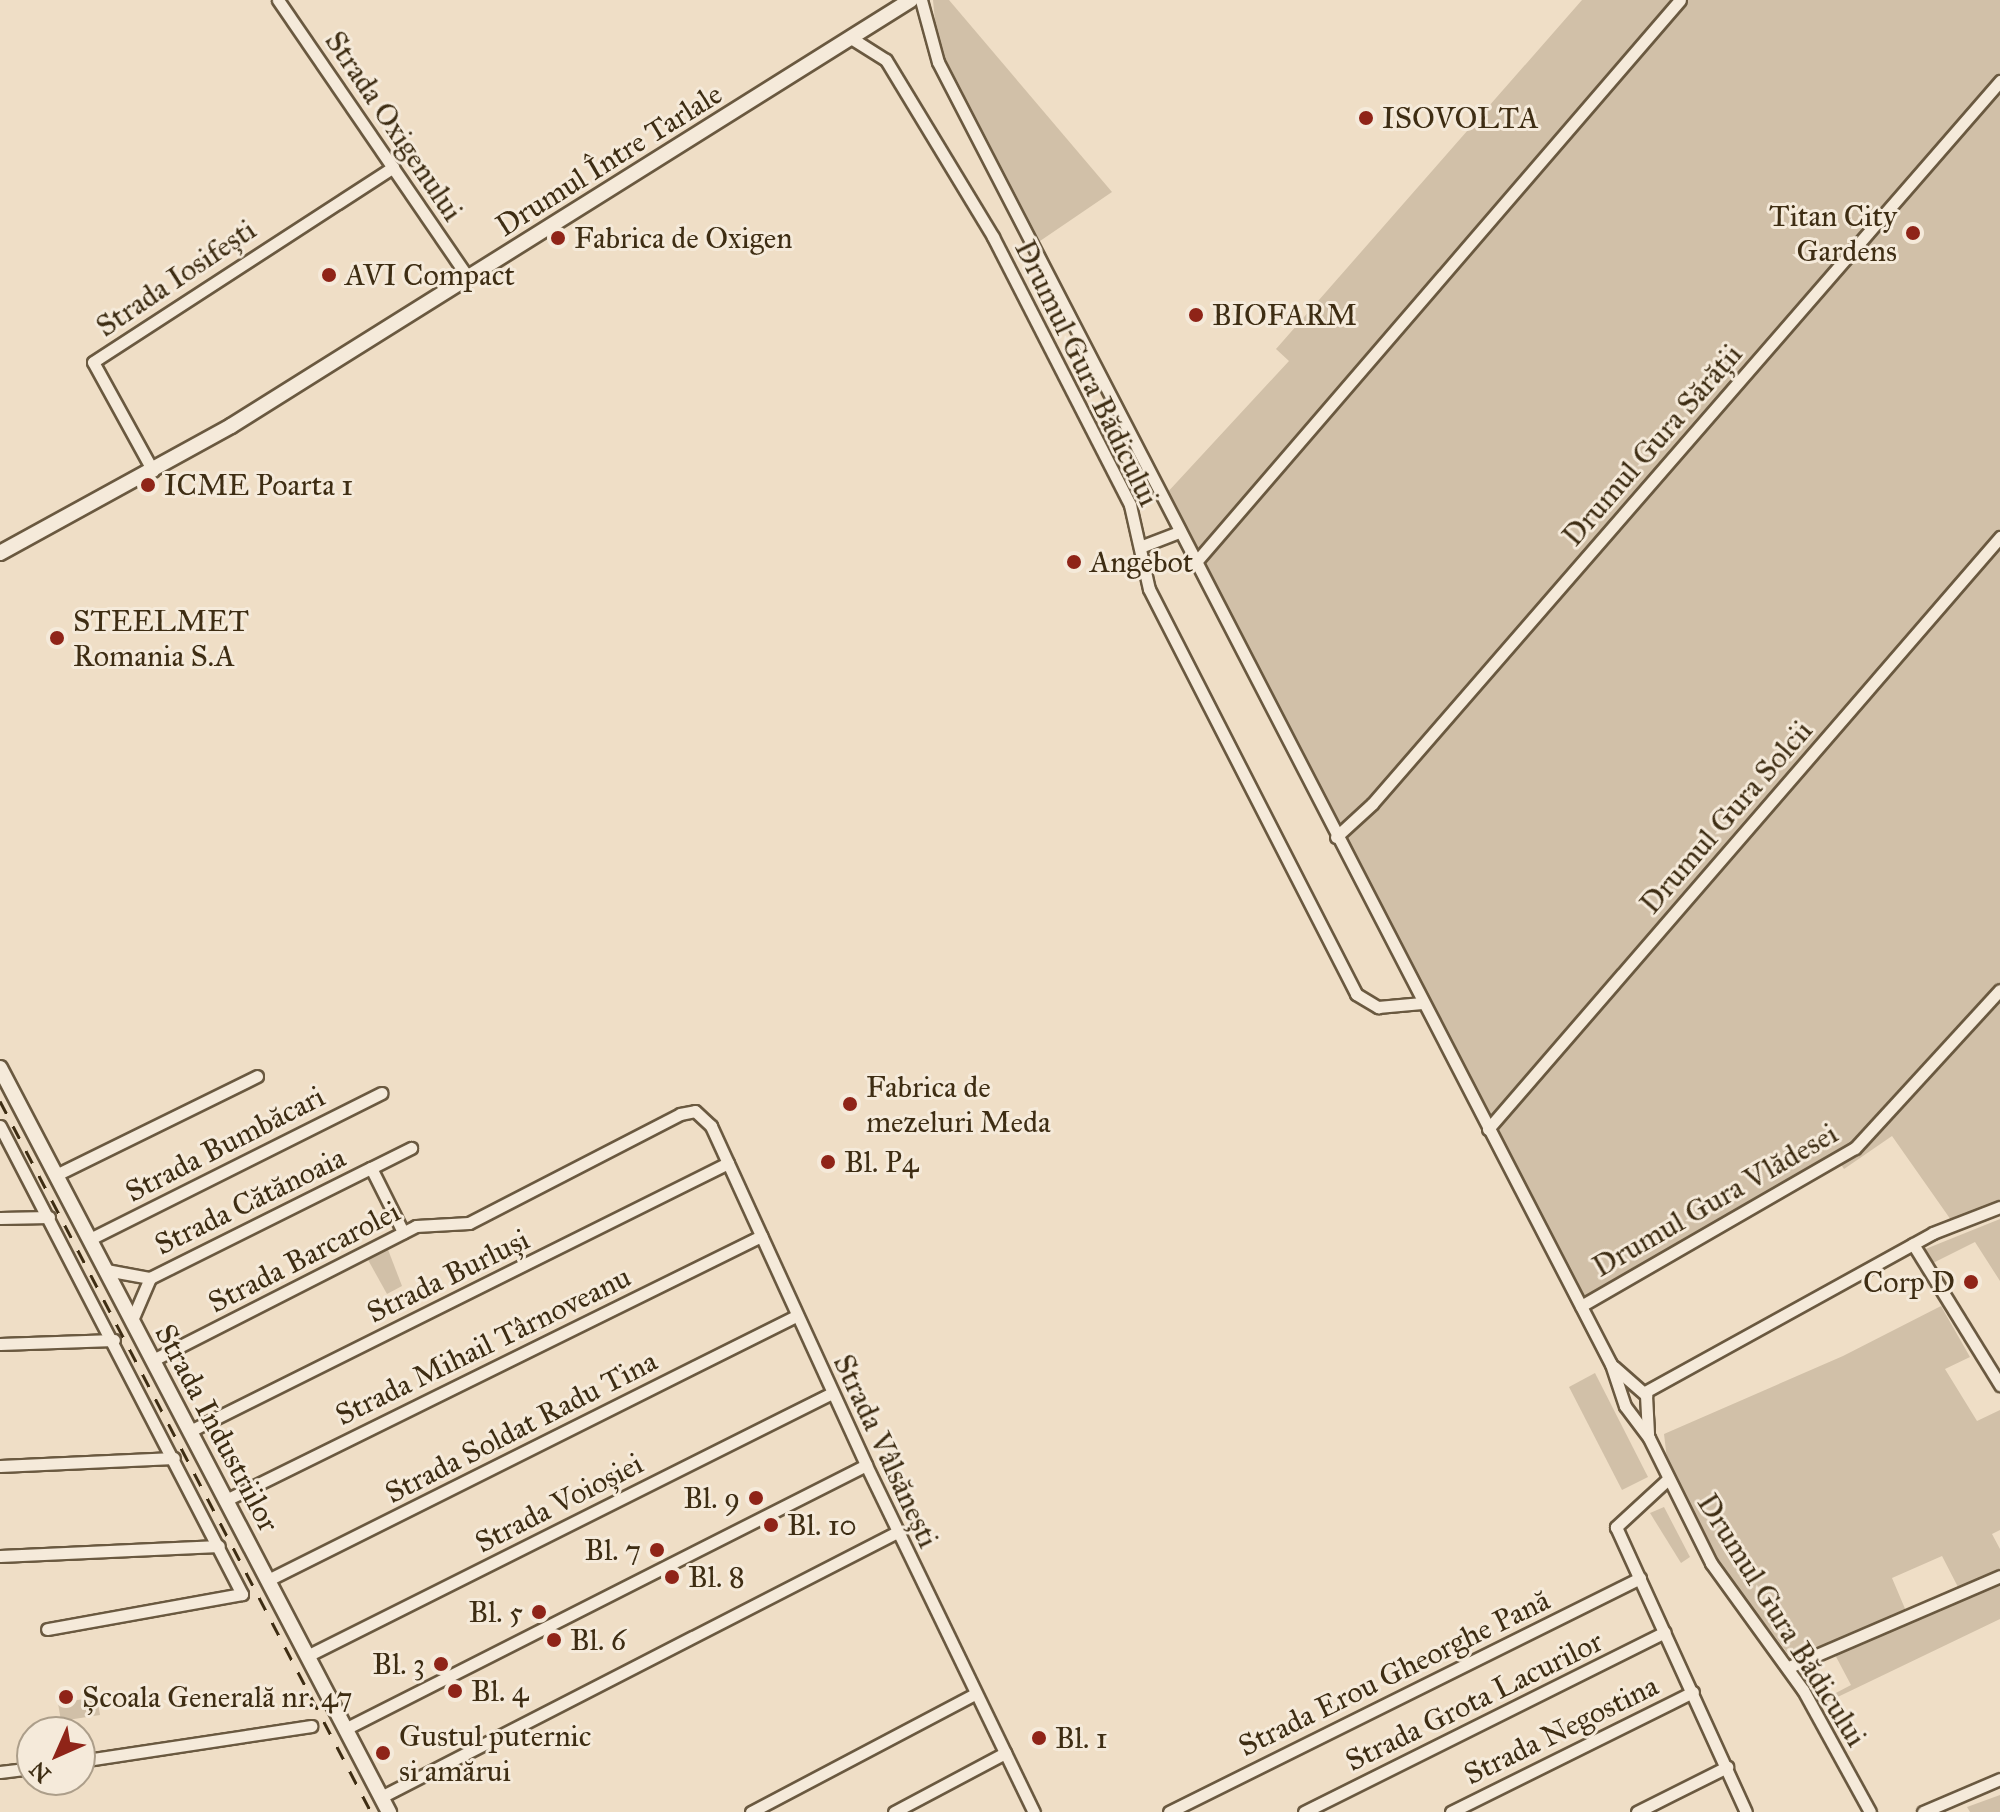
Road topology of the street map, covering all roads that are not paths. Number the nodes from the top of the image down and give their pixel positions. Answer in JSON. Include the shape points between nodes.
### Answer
{"nodes":[{"id":1,"x":278,"y":0,"type":"edge"},
{"id":2,"x":911,"y":0,"type":"edge"},
{"id":3,"x":921,"y":0,"type":"edge"},
{"id":4,"x":1680,"y":0,"type":"edge"},
{"id":5,"x":851,"y":38,"type":"junction"},
{"id":6,"x":2000,"y":81,"type":"edge"},
{"id":7,"x":393,"y":167,"type":"junction"},
{"id":8,"x":469,"y":279,"type":"junction"},
{"id":9,"x":153,"y":471,"type":"junction"},
{"id":10,"x":1179,"y":532,"type":"junction"},
{"id":11,"x":2000,"y":537,"type":"edge"},
{"id":12,"x":1140,"y":547,"type":"junction"},
{"id":13,"x":0,"y":553,"type":"edge"},
{"id":14,"x":1195,"y":563,"type":"junction"},
{"id":15,"x":1336,"y":837,"type":"junction"},
{"id":16,"x":2000,"y":990,"type":"edge"},
{"id":17,"x":1422,"y":1003,"type":"junction"},
{"id":18,"x":0,"y":1068,"type":"edge"},
{"id":19,"x":257,"y":1076,"type":"dead end"},
{"id":20,"x":382,"y":1093,"type":"dead end"},
{"id":21,"x":695,"y":1111,"type":"joint"},
{"id":22,"x":0,"y":1126,"type":"edge"},
{"id":23,"x":1488,"y":1129,"type":"junction"},
{"id":24,"x":411,"y":1148,"type":"dead end"},
{"id":25,"x":728,"y":1163,"type":"junction"},
{"id":26,"x":371,"y":1168,"type":"junction"},
{"id":27,"x":56,"y":1175,"type":"junction"},
{"id":28,"x":2000,"y":1207,"type":"edge"},
{"id":29,"x":49,"y":1217,"type":"junction"},
{"id":30,"x":0,"y":1218,"type":"edge"},
{"id":31,"x":403,"y":1232,"type":"junction"},
{"id":32,"x":761,"y":1236,"type":"junction"},
{"id":33,"x":90,"y":1239,"type":"junction"},
{"id":34,"x":1913,"y":1244,"type":"junction"},
{"id":35,"x":106,"y":1270,"type":"junction"},
{"id":36,"x":150,"y":1278,"type":"junction"},
{"id":37,"x":1581,"y":1306,"type":"junction"},
{"id":38,"x":796,"y":1316,"type":"junction"},
{"id":39,"x":132,"y":1320,"type":"junction"},
{"id":40,"x":114,"y":1340,"type":"junction"},
{"id":41,"x":0,"y":1344,"type":"edge"},
{"id":42,"x":153,"y":1360,"type":"junction"},
{"id":43,"x":1611,"y":1364,"type":"junction"},
{"id":44,"x":2000,"y":1385,"type":"edge"},
{"id":45,"x":1640,"y":1390,"type":"junction"},
{"id":46,"x":832,"y":1393,"type":"junction"},
{"id":47,"x":1623,"y":1396,"type":"junction"},
{"id":48,"x":1646,"y":1405,"type":"junction"},
{"id":49,"x":1631,"y":1411,"type":"junction"},
{"id":50,"x":190,"y":1431,"type":"junction"},
{"id":51,"x":1649,"y":1438,"type":"junction"},
{"id":52,"x":174,"y":1458,"type":"junction"},
{"id":53,"x":866,"y":1465,"type":"junction"},
{"id":54,"x":0,"y":1466,"type":"edge"},
{"id":55,"x":1668,"y":1479,"type":"junction"},
{"id":56,"x":226,"y":1500,"type":"junction"},
{"id":57,"x":897,"y":1532,"type":"junction"},
{"id":58,"x":219,"y":1546,"type":"junction"},
{"id":59,"x":0,"y":1556,"type":"edge"},
{"id":60,"x":2000,"y":1576,"type":"edge"},
{"id":61,"x":1640,"y":1578,"type":"junction"},
{"id":62,"x":268,"y":1580,"type":"junction"},
{"id":63,"x":47,"y":1629,"type":"dead end"},
{"id":64,"x":1665,"y":1632,"type":"junction"},
{"id":65,"x":307,"y":1656,"type":"junction"},
{"id":66,"x":1789,"y":1667,"type":"junction"},
{"id":67,"x":1693,"y":1692,"type":"junction"},
{"id":68,"x":975,"y":1694,"type":"junction"},
{"id":69,"x":311,"y":1726,"type":"dead end"},
{"id":70,"x":345,"y":1729,"type":"junction"},
{"id":71,"x":1005,"y":1753,"type":"junction"},
{"id":72,"x":96,"y":1759,"type":"edge"},
{"id":73,"x":1727,"y":1767,"type":"junction"},
{"id":74,"x":2000,"y":1779,"type":"edge"},
{"id":75,"x":381,"y":1797,"type":"junction"},
{"id":76,"x":389,"y":1812,"type":"edge"},
{"id":77,"x":751,"y":1812,"type":"edge"},
{"id":78,"x":894,"y":1812,"type":"edge"},
{"id":79,"x":1033,"y":1812,"type":"edge"},
{"id":80,"x":1169,"y":1812,"type":"edge"},
{"id":81,"x":1304,"y":1812,"type":"edge"},
{"id":82,"x":1451,"y":1812,"type":"edge"},
{"id":83,"x":1637,"y":1812,"type":"edge"},
{"id":84,"x":1746,"y":1812,"type":"edge"},
{"id":85,"x":1870,"y":1812,"type":"edge"},
{"id":86,"x":1923,"y":1812,"type":"edge"}],
"edges":[{"from":1,"to":7,"type":"street","name":"Strada Oxigenului"},
{"from":2,"to":5,"type":"main road","name":"Drumul Între Tarlale"},
{"from":3,"to":10,"type":"street","name":"Drumul Gura Bădicului","via":[[938,62]]},
{"from":4,"to":14,"type":"street"},
{"from":5,"to":8,"type":"main road","name":"Drumul Între Tarlale"},
{"from":5,"to":12,"type":"street","name":"Drumul Gura Bădicului","via":[[886,60],[993,237],[1130,505]]},
{"from":6,"to":15,"type":"street","name":"Drumul Gura Sărății","via":[[1382,792]]},
{"from":7,"to":8,"type":"street","name":"Strada Oxigenului"},
{"from":7,"to":9,"type":"street","name":"Strada Iosifești","via":[[93,362]]},
{"from":8,"to":9,"type":"main road","name":"Drumul Între Tarlale"},
{"from":9,"to":13,"type":"main road","name":"Drumul Între Tarlale"},
{"from":10,"to":12,"type":"street"},
{"from":10,"to":14,"type":"street","name":"Drumul Gura Bădicului"},
{"from":11,"to":23,"type":"street","name":"Drumul Gura Solcii"},
{"from":12,"to":17,"type":"street","name":"Drumul Gura Bădicului","via":[[1149,589],[1356,994],[1378,1007]]},
{"from":14,"to":15,"type":"street","name":"Drumul Gura Bădicului"},
{"from":15,"to":17,"type":"street","name":"Drumul Gura Bădicului"},
{"from":16,"to":37,"type":"street","name":"Drumul Gura Vlădesei","via":[[1855,1148]]},
{"from":17,"to":23,"type":"street","name":"Drumul Gura Bădicului"},
{"from":18,"to":27,"type":"main road","name":"Strada Industriilor"},
{"from":19,"to":27,"type":"street"},
{"from":20,"to":33,"type":"street","name":"Strada Bumbăcari"},
{"from":21,"to":25,"type":"street","name":"Strada Vâlsănești","via":[[706,1119]]},
{"from":21,"to":31,"type":"street","name":"Strada Barcarolei","via":[[469,1223],[431,1222]]},
{"from":22,"to":29,"type":"street"},
{"from":23,"to":37,"type":"street","name":"Drumul Gura Bădicului"},
{"from":24,"to":26,"type":"street","name":"Strada Cătănoaia"},
{"from":25,"to":32,"type":"street","name":"Strada Vâlsănești"},
{"from":25,"to":50,"type":"street","name":"Strada Burluși"},
{"from":26,"to":31,"type":"street","name":"Strada Cătănoaia"},
{"from":26,"to":36,"type":"street","name":"Strada Cătănoaia"},
{"from":27,"to":33,"type":"main road","name":"Strada Industriilor"},
{"from":28,"to":34,"type":"street"},
{"from":29,"to":30,"type":"street"},
{"from":29,"to":40,"type":"street"},
{"from":31,"to":42,"type":"street","name":"Strada Barcarolei"},
{"from":32,"to":38,"type":"street","name":"Strada Vâlsănești"},
{"from":32,"to":56,"type":"street","name":"Strada Mihail Târnoveanu"},
{"from":33,"to":35,"type":"main road","name":"Strada Industriilor"},
{"from":34,"to":44,"type":"street"},
{"from":34,"to":45,"type":"street"},
{"from":35,"to":36,"type":"street","name":"Strada Cătănoaia"},
{"from":35,"to":39,"type":"main road","name":"Strada Industriilor"},
{"from":36,"to":39,"type":"street","name":"Strada Cătănoaia"},
{"from":37,"to":43,"type":"street","name":"Drumul Gura Bădicului"},
{"from":38,"to":46,"type":"street","name":"Strada Vâlsănești"},
{"from":38,"to":62,"type":"street","name":"Strada Soldat Radu Tina"},
{"from":39,"to":42,"type":"main road","name":"Strada Industriilor"},
{"from":40,"to":41,"type":"street"},
{"from":40,"to":52,"type":"street"},
{"from":42,"to":50,"type":"main road","name":"Strada Industriilor"},
{"from":43,"to":45,"type":"street"},
{"from":43,"to":47,"type":"street","name":"Drumul Gura Bădicului"},
{"from":45,"to":47,"type":"street"},
{"from":45,"to":48,"type":"street"},
{"from":46,"to":53,"type":"street","name":"Strada Vâlsănești"},
{"from":46,"to":65,"type":"street","name":"Strada Voioșiei"},
{"from":47,"to":49,"type":"street","name":"Drumul Gura Bădicului"},
{"from":48,"to":49,"type":"street"},
{"from":48,"to":51,"type":"street"},
{"from":49,"to":51,"type":"street","name":"Drumul Gura Bădicului"},
{"from":50,"to":56,"type":"main road","name":"Strada Industriilor"},
{"from":51,"to":55,"type":"street","name":"Drumul Gura Bădicului"},
{"from":52,"to":54,"type":"street"},
{"from":52,"to":58,"type":"street"},
{"from":53,"to":57,"type":"street","name":"Strada Vâlsănești"},
{"from":53,"to":70,"type":"street"},
{"from":55,"to":61,"type":"street","via":[[1616,1523]]},
{"from":55,"to":66,"type":"street","name":"Drumul Gura Bădicului","via":[[1711,1563]]},
{"from":56,"to":62,"type":"main road","name":"Strada Industriilor"},
{"from":57,"to":68,"type":"street","name":"Strada Vâlsănești"},
{"from":57,"to":75,"type":"street"},
{"from":58,"to":59,"type":"street"},
{"from":58,"to":63,"type":"street","via":[[242,1594]]},
{"from":60,"to":66,"type":"street"},
{"from":61,"to":64,"type":"street"},
{"from":61,"to":80,"type":"street","name":"Strada Erou Gheorghe Pană"},
{"from":62,"to":65,"type":"main road","name":"Strada Industriilor"},
{"from":64,"to":67,"type":"street"},
{"from":64,"to":81,"type":"street","name":"Strada Grota Lacurilor"},
{"from":65,"to":70,"type":"main road","name":"Strada Industriilor"},
{"from":66,"to":85,"type":"street","name":"Drumul Gura Bădicului"},
{"from":67,"to":73,"type":"street"},
{"from":67,"to":82,"type":"street","name":"Strada Negostina"},
{"from":68,"to":71,"type":"street","name":"Strada Vâlsănești"},
{"from":68,"to":77,"type":"street"},
{"from":69,"to":72,"type":"street"},
{"from":70,"to":75,"type":"main road","name":"Strada Industriilor"},
{"from":71,"to":78,"type":"street"},
{"from":71,"to":79,"type":"street","name":"Strada Vâlsănești"},
{"from":73,"to":83,"type":"street"},
{"from":73,"to":84,"type":"street"},
{"from":74,"to":86,"type":"street"},
{"from":75,"to":76,"type":"main road","name":"Strada Industriilor"}]}
